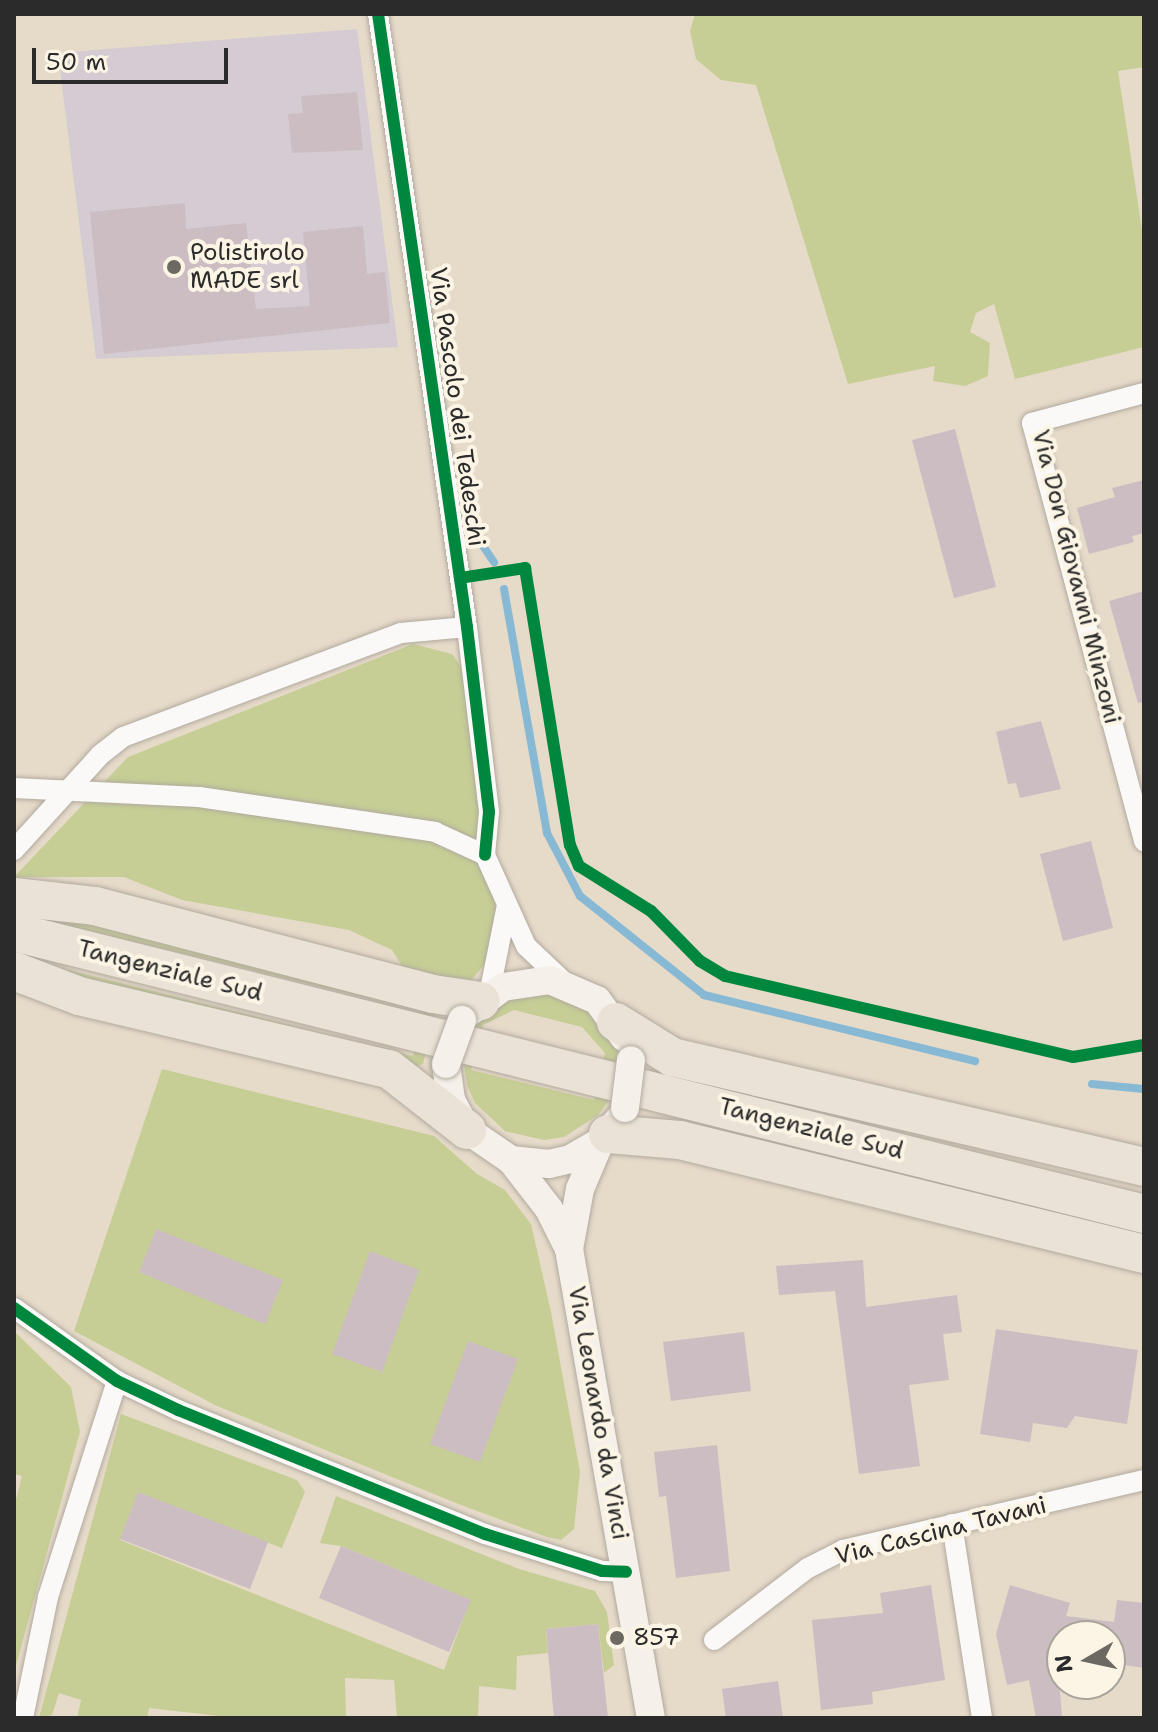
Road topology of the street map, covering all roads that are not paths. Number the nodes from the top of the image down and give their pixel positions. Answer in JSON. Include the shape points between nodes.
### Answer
{"nodes":[{"id":1,"x":378,"y":14,"type":"edge"},
{"id":2,"x":1144,"y":393,"type":"edge"},
{"id":3,"x":467,"y":627,"type":"junction"},
{"id":4,"x":14,"y":788,"type":"edge"},
{"id":5,"x":70,"y":792,"type":"junction"},
{"id":6,"x":1144,"y":841,"type":"edge"},
{"id":7,"x":14,"y":850,"type":"edge"},
{"id":8,"x":485,"y":855,"type":"junction"},
{"id":9,"x":14,"y":897,"type":"edge"},
{"id":10,"x":507,"y":902,"type":"junction"},
{"id":11,"x":14,"y":932,"type":"edge"},
{"id":12,"x":14,"y":971,"type":"edge"},
{"id":13,"x":566,"y":984,"type":"junction"},
{"id":14,"x":477,"y":1015,"type":"junction"},
{"id":15,"x":622,"y":1035,"type":"junction"},
{"id":16,"x":467,"y":1130,"type":"junction"},
{"id":17,"x":607,"y":1134,"type":"junction"},
{"id":18,"x":511,"y":1160,"type":"junction"},
{"id":19,"x":1144,"y":1167,"type":"edge"},
{"id":20,"x":1144,"y":1214,"type":"edge"},
{"id":21,"x":569,"y":1249,"type":"junction"},
{"id":22,"x":1144,"y":1254,"type":"edge"},
{"id":23,"x":14,"y":1308,"type":"edge"},
{"id":24,"x":117,"y":1381,"type":"junction"},
{"id":25,"x":1144,"y":1480,"type":"edge"},
{"id":26,"x":952,"y":1524,"type":"junction"},
{"id":27,"x":626,"y":1572,"type":"junction"},
{"id":28,"x":714,"y":1640,"type":"dead end"},
{"id":29,"x":23,"y":1718,"type":"edge"},
{"id":30,"x":651,"y":1718,"type":"edge"},
{"id":31,"x":982,"y":1718,"type":"edge"}],
"edges":[{"from":1,"to":3,"type":"street","name":"Via Pascolo dei Tedeschi"},
{"from":2,"to":6,"type":"street","name":"Via Don Giovanni Minzoni","via":[[1032,423]]},
{"from":3,"to":5,"type":"street","via":[[401,633],[123,737],[100,755]]},
{"from":3,"to":8,"type":"street","name":"Via Pascolo dei Tedeschi","via":[[489,812]]},
{"from":4,"to":5,"type":"street"},
{"from":5,"to":7,"type":"street"},
{"from":5,"to":8,"type":"street","via":[[199,797],[403,827],[435,832]]},
{"from":8,"to":10,"type":"street"},
{"from":9,"to":14,"type":"highway","via":[[95,906],[415,990]]},
{"from":10,"to":13,"type":"street","via":[[531,954]]},
{"from":10,"to":14,"type":"street"},
{"from":11,"to":14,"type":"highway","name":"Tangenziale Sud","via":[[419,1032]]},
{"from":12,"to":16,"type":"highway","via":[[79,996],[389,1069]]},
{"from":13,"to":14,"type":"street","via":[[525,981]]},
{"from":13,"to":15,"type":"street","via":[[597,1000]]},
{"from":14,"to":16,"type":"street","bridge":true,"via":[[446,1064],[449,1091]]},
{"from":14,"to":20,"type":"highway","name":"Tangenziale Sud"},
{"from":15,"to":17,"type":"street","bridge":true,"via":[[629,1093]]},
{"from":15,"to":19,"type":"highway","via":[[672,1057]]},
{"from":16,"to":18,"type":"street"},
{"from":17,"to":18,"type":"street","via":[[565,1161]]},
{"from":17,"to":21,"type":"street","name":"Via Leonardo da Vinci","via":[[580,1189]]},
{"from":17,"to":22,"type":"highway","via":[[680,1140]]},
{"from":18,"to":21,"type":"street","name":"Via Leonardo da Vinci","via":[[549,1209]]},
{"from":21,"to":27,"type":"street","name":"Via Leonardo da Vinci"},
{"from":23,"to":24,"type":"street"},
{"from":24,"to":27,"type":"street","via":[[485,1534],[602,1571]]},
{"from":24,"to":29,"type":"street","via":[[48,1597]]},
{"from":25,"to":26,"type":"street","name":"Via Cascina Tavani"},
{"from":26,"to":28,"type":"street","name":"Via Cascina Tavani","via":[[843,1550],[808,1568]]},
{"from":26,"to":31,"type":"street"},
{"from":27,"to":30,"type":"street","name":"Via Leonardo da Vinci"}]}
